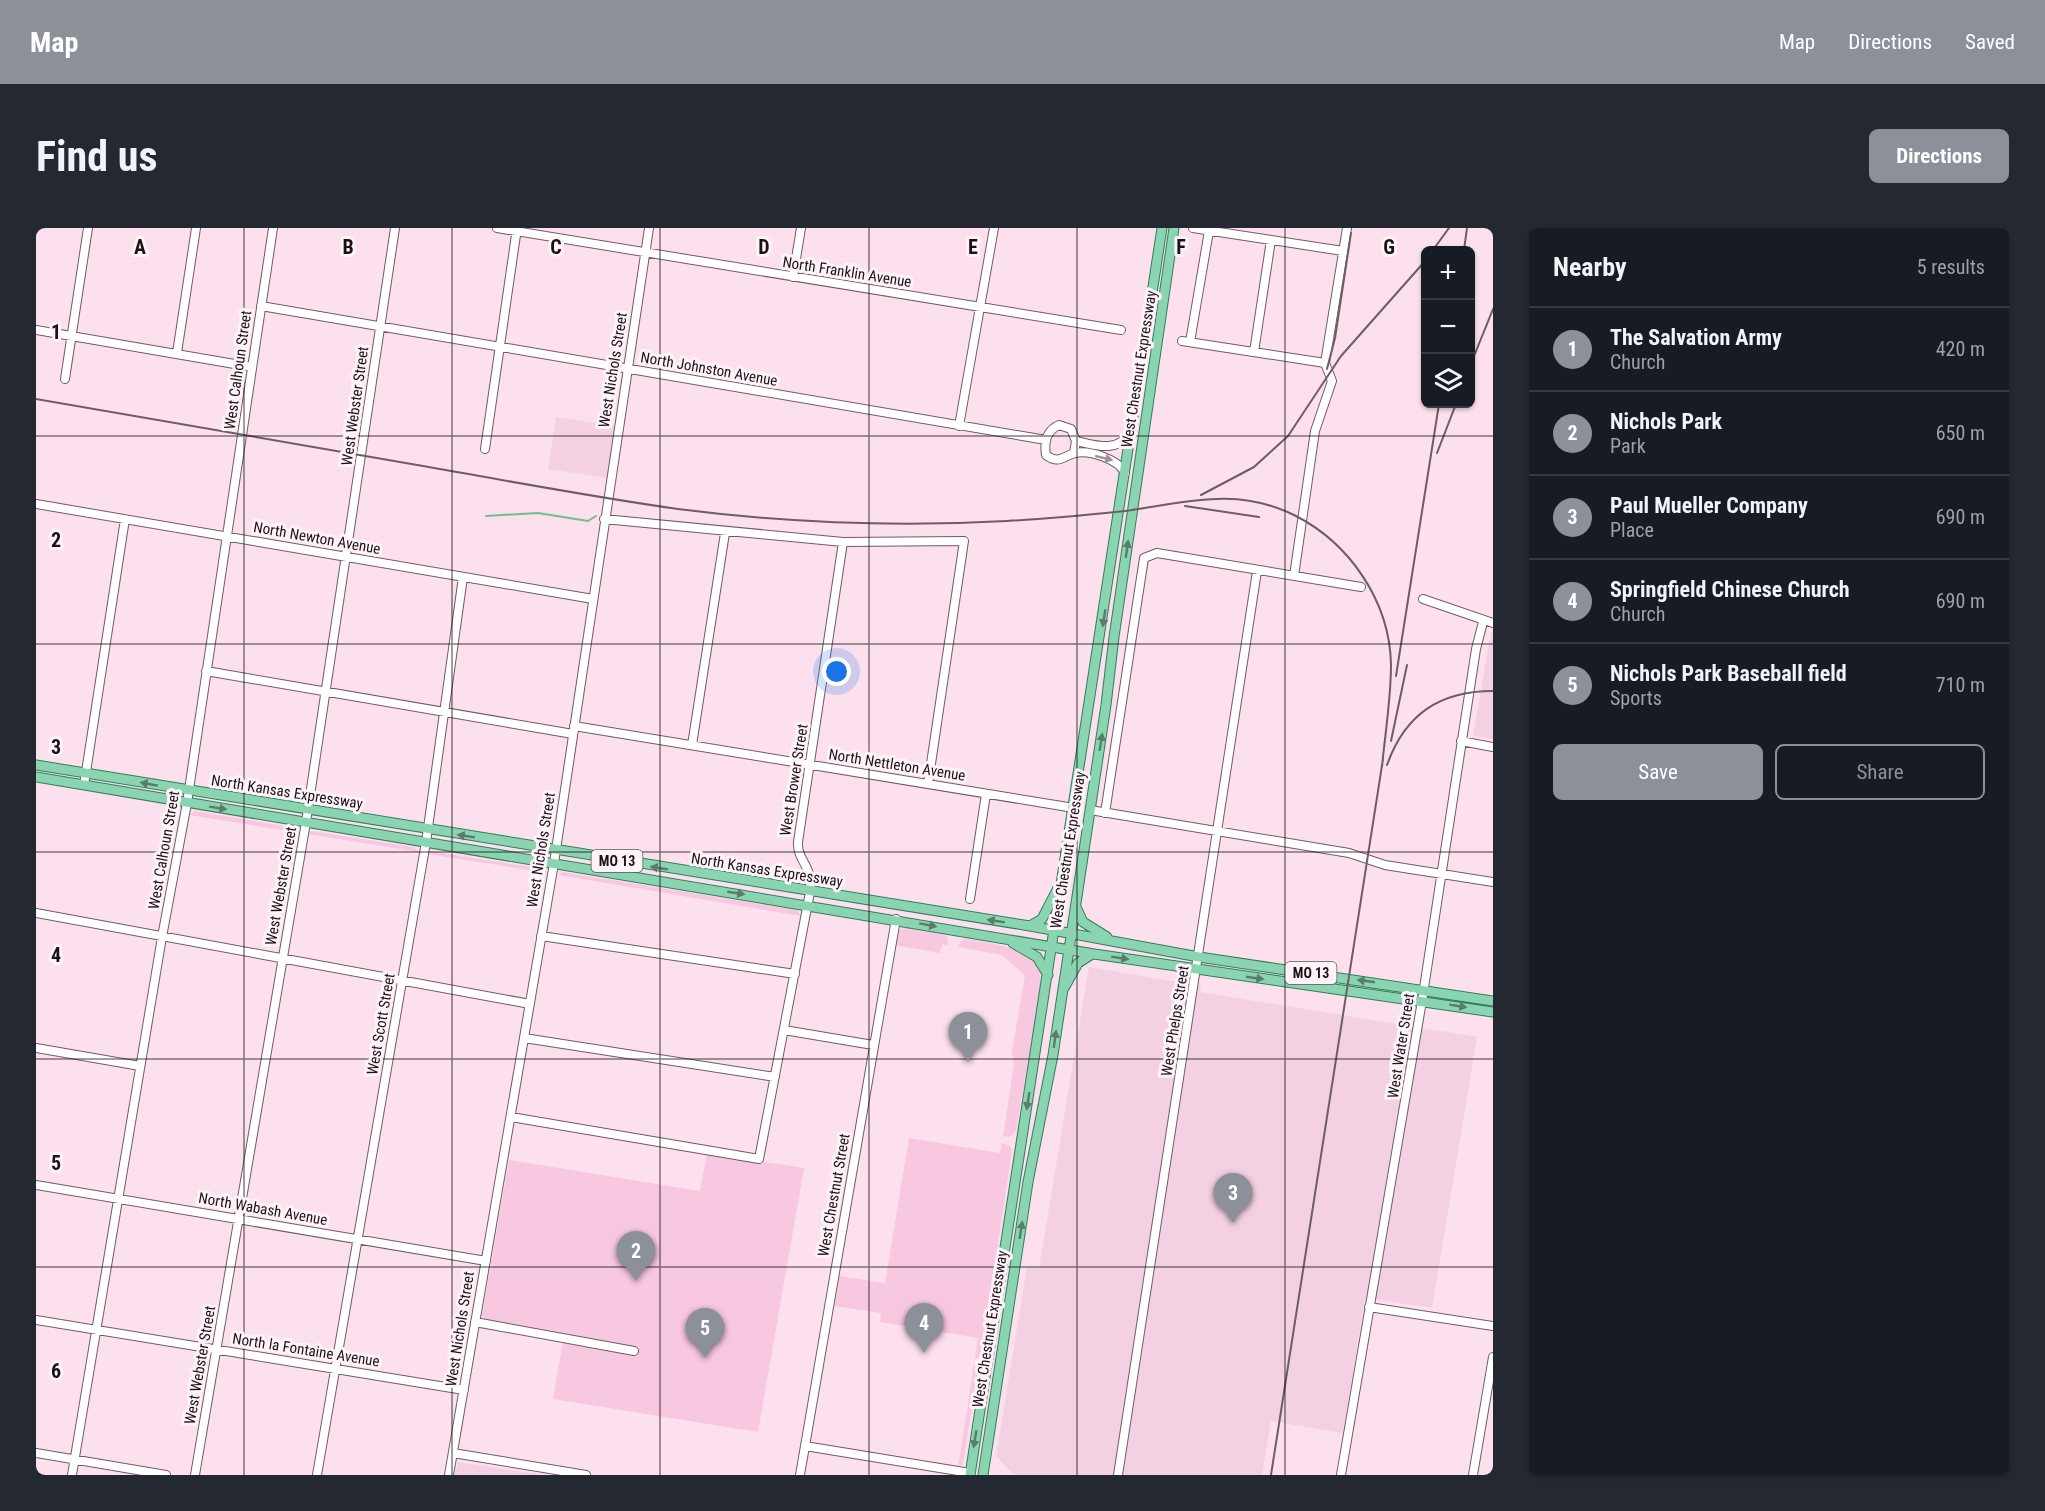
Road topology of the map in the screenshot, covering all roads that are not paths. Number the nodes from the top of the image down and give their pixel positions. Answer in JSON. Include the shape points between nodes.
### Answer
{"nodes":[{"id":1,"x":88,"y":228,"type":"edge"},
{"id":2,"x":196,"y":228,"type":"edge"},
{"id":3,"x":273,"y":228,"type":"edge"},
{"id":4,"x":395,"y":228,"type":"edge"},
{"id":5,"x":497,"y":228,"type":"edge"},
{"id":6,"x":649,"y":228,"type":"edge"},
{"id":7,"x":801,"y":228,"type":"edge"},
{"id":8,"x":994,"y":228,"type":"edge"},
{"id":9,"x":1162,"y":228,"type":"edge"},
{"id":10,"x":1174,"y":228,"type":"edge"},
{"id":11,"x":1192,"y":228,"type":"edge"},
{"id":12,"x":1347,"y":228,"type":"edge"},
{"id":13,"x":516,"y":230,"type":"edge"},
{"id":14,"x":1222,"y":230,"type":"edge"},
{"id":15,"x":1209,"y":231,"type":"junction"},
{"id":16,"x":1271,"y":240,"type":"junction"},
{"id":17,"x":1343,"y":251,"type":"junction"},
{"id":18,"x":645,"y":253,"type":"junction"},
{"id":19,"x":793,"y":277,"type":"junction"},
{"id":20,"x":261,"y":306,"type":"junction"},
{"id":21,"x":978,"y":307,"type":"junction"},
{"id":22,"x":380,"y":326,"type":"junction"},
{"id":23,"x":36,"y":330,"type":"edge"},
{"id":24,"x":1121,"y":330,"type":"dead end"},
{"id":25,"x":72,"y":337,"type":"junction"},
{"id":26,"x":499,"y":348,"type":"junction"},
{"id":27,"x":1254,"y":352,"type":"junction"},
{"id":28,"x":177,"y":353,"type":"junction"},
{"id":29,"x":1325,"y":363,"type":"junction"},
{"id":30,"x":252,"y":367,"type":"junction"},
{"id":31,"x":627,"y":369,"type":"junction"},
{"id":32,"x":65,"y":379,"type":"dead end"},
{"id":33,"x":959,"y":426,"type":"junction"},
{"id":34,"x":1132,"y":431,"type":"junction"},
{"id":35,"x":1046,"y":440,"type":"junction"},
{"id":36,"x":1076,"y":441,"type":"junction"},
{"id":37,"x":485,"y":449,"type":"dead end"},
{"id":38,"x":1074,"y":453,"type":"junction"},
{"id":39,"x":1126,"y":476,"type":"junction"},
{"id":40,"x":36,"y":504,"type":"edge"},
{"id":41,"x":125,"y":519,"type":"junction"},
{"id":42,"x":604,"y":519,"type":"junction"},
{"id":43,"x":725,"y":532,"type":"junction"},
{"id":44,"x":226,"y":537,"type":"junction"},
{"id":45,"x":843,"y":542,"type":"junction"},
{"id":46,"x":345,"y":557,"type":"junction"},
{"id":47,"x":1257,"y":571,"type":"junction"},
{"id":48,"x":1294,"y":576,"type":"junction"},
{"id":49,"x":464,"y":577,"type":"junction"},
{"id":50,"x":1361,"y":587,"type":"dead end"},
{"id":51,"x":593,"y":599,"type":"junction"},
{"id":52,"x":1423,"y":599,"type":"dead end"},
{"id":53,"x":1483,"y":622,"type":"junction"},
{"id":54,"x":1493,"y":623,"type":"edge"},
{"id":55,"x":206,"y":671,"type":"junction"},
{"id":56,"x":325,"y":690,"type":"junction"},
{"id":57,"x":445,"y":710,"type":"junction"},
{"id":58,"x":574,"y":730,"type":"junction"},
{"id":59,"x":1461,"y":741,"type":"junction"},
{"id":60,"x":692,"y":745,"type":"junction"},
{"id":61,"x":1493,"y":747,"type":"edge"},
{"id":62,"x":36,"y":765,"type":"edge"},
{"id":63,"x":810,"y":765,"type":"junction"},
{"id":64,"x":86,"y":773,"type":"junction"},
{"id":65,"x":36,"y":777,"type":"edge"},
{"id":66,"x":928,"y":784,"type":"junction"},
{"id":67,"x":84,"y":785,"type":"junction"},
{"id":68,"x":189,"y":791,"type":"junction"},
{"id":69,"x":986,"y":794,"type":"junction"},
{"id":70,"x":187,"y":803,"type":"junction"},
{"id":71,"x":1074,"y":808,"type":"junction"},
{"id":72,"x":308,"y":810,"type":"junction"},
{"id":73,"x":1090,"y":810,"type":"junction"},
{"id":74,"x":1105,"y":813,"type":"junction"},
{"id":75,"x":306,"y":822,"type":"junction"},
{"id":76,"x":428,"y":830,"type":"junction"},
{"id":77,"x":1217,"y":832,"type":"junction"},
{"id":78,"x":426,"y":842,"type":"junction"},
{"id":79,"x":556,"y":851,"type":"junction"},
{"id":80,"x":554,"y":863,"type":"junction"},
{"id":81,"x":1442,"y":872,"type":"junction"},
{"id":82,"x":1063,"y":876,"type":"junction"},
{"id":83,"x":1493,"y":882,"type":"edge"},
{"id":84,"x":810,"y":892,"type":"junction"},
{"id":85,"x":1076,"y":898,"type":"junction"},
{"id":86,"x":970,"y":899,"type":"dead end"},
{"id":87,"x":808,"y":904,"type":"junction"},
{"id":88,"x":36,"y":914,"type":"edge"},
{"id":89,"x":896,"y":919,"type":"junction"},
{"id":90,"x":1030,"y":926,"type":"junction"},
{"id":91,"x":1055,"y":931,"type":"junction"},
{"id":92,"x":1070,"y":934,"type":"junction"},
{"id":93,"x":542,"y":936,"type":"junction"},
{"id":94,"x":162,"y":937,"type":"junction"},
{"id":95,"x":1003,"y":938,"type":"junction"},
{"id":96,"x":1123,"y":944,"type":"junction"},
{"id":97,"x":1053,"y":946,"type":"junction"},
{"id":98,"x":1068,"y":949,"type":"junction"},
{"id":99,"x":1094,"y":954,"type":"junction"},
{"id":100,"x":1199,"y":957,"type":"junction"},
{"id":101,"x":282,"y":959,"type":"junction"},
{"id":102,"x":1197,"y":970,"type":"junction"},
{"id":103,"x":795,"y":975,"type":"junction"},
{"id":104,"x":1048,"y":976,"type":"junction"},
{"id":105,"x":402,"y":981,"type":"junction"},
{"id":106,"x":1424,"y":989,"type":"junction"},
{"id":107,"x":1061,"y":993,"type":"junction"},
{"id":108,"x":1422,"y":1001,"type":"junction"},
{"id":109,"x":1493,"y":1001,"type":"edge"},
{"id":110,"x":530,"y":1004,"type":"junction"},
{"id":111,"x":1493,"y":1012,"type":"edge"},
{"id":112,"x":784,"y":1030,"type":"junction"},
{"id":113,"x":524,"y":1038,"type":"junction"},
{"id":114,"x":873,"y":1045,"type":"junction"},
{"id":115,"x":36,"y":1048,"type":"edge"},
{"id":116,"x":140,"y":1066,"type":"junction"},
{"id":117,"x":774,"y":1077,"type":"junction"},
{"id":118,"x":511,"y":1118,"type":"junction"},
{"id":119,"x":36,"y":1185,"type":"edge"},
{"id":120,"x":119,"y":1198,"type":"junction"},
{"id":121,"x":239,"y":1219,"type":"junction"},
{"id":122,"x":358,"y":1238,"type":"junction"},
{"id":123,"x":486,"y":1261,"type":"junction"},
{"id":124,"x":1369,"y":1307,"type":"junction"},
{"id":125,"x":36,"y":1320,"type":"edge"},
{"id":126,"x":475,"y":1322,"type":"junction"},
{"id":127,"x":1493,"y":1326,"type":"edge"},
{"id":128,"x":97,"y":1330,"type":"junction"},
{"id":129,"x":217,"y":1349,"type":"junction"},
{"id":130,"x":634,"y":1350,"type":"dead end"},
{"id":131,"x":1493,"y":1357,"type":"edge"},
{"id":132,"x":336,"y":1369,"type":"junction"},
{"id":133,"x":464,"y":1390,"type":"junction"},
{"id":134,"x":805,"y":1446,"type":"junction"},
{"id":135,"x":36,"y":1453,"type":"edge"},
{"id":136,"x":453,"y":1453,"type":"junction"},
{"id":137,"x":75,"y":1460,"type":"junction"},
{"id":138,"x":562,"y":1473,"type":"edge"},
{"id":139,"x":970,"y":1474,"type":"edge"},
{"id":140,"x":72,"y":1475,"type":"edge"},
{"id":141,"x":166,"y":1475,"type":"edge"},
{"id":142,"x":195,"y":1475,"type":"edge"},
{"id":143,"x":317,"y":1475,"type":"edge"},
{"id":144,"x":449,"y":1475,"type":"edge"},
{"id":145,"x":586,"y":1475,"type":"edge"},
{"id":146,"x":800,"y":1475,"type":"edge"},
{"id":147,"x":982,"y":1475,"type":"edge"},
{"id":148,"x":1118,"y":1475,"type":"edge"},
{"id":149,"x":1341,"y":1475,"type":"edge"},
{"id":150,"x":1473,"y":1475,"type":"edge"}],
"edges":[{"from":1,"to":25,"type":"street"},
{"from":2,"to":28,"type":"street"},
{"from":3,"to":20,"type":"street","name":"West Calhoun Street"},
{"from":4,"to":22,"type":"street","name":"West Webster Street"},
{"from":5,"to":13,"type":"street","name":"North Franklin Avenue"},
{"from":6,"to":18,"type":"street","name":"West Nichols Street"},
{"from":7,"to":19,"type":"street"},
{"from":8,"to":21,"type":"street"},
{"from":9,"to":34,"type":"main road","name":"West Chestnut Expressway"},
{"from":73,"to":10,"type":"main road","name":"West Chestnut Expressway","one_way":true},
{"from":11,"to":15,"type":"street"},
{"from":12,"to":17,"type":"street"},
{"from":13,"to":18,"type":"street","name":"North Franklin Avenue"},
{"from":13,"to":26,"type":"street"},
{"from":14,"to":15,"type":"street"},
{"from":14,"to":16,"type":"street"},
{"from":15,"to":27,"type":"street","via":[[1186,342]]},
{"from":16,"to":17,"type":"street"},
{"from":16,"to":27,"type":"street"},
{"from":17,"to":29,"type":"street"},
{"from":18,"to":19,"type":"street","name":"North Franklin Avenue"},
{"from":18,"to":31,"type":"street","name":"West Nichols Street"},
{"from":19,"to":21,"type":"street","name":"North Franklin Avenue"},
{"from":20,"to":22,"type":"street","name":"North Johnston Avenue"},
{"from":20,"to":30,"type":"street","name":"West Calhoun Street"},
{"from":21,"to":24,"type":"street","name":"North Franklin Avenue"},
{"from":21,"to":33,"type":"street"},
{"from":22,"to":26,"type":"street","name":"North Johnston Avenue"},
{"from":22,"to":46,"type":"street","name":"West Webster Street"},
{"from":23,"to":25,"type":"street"},
{"from":25,"to":28,"type":"street"},
{"from":25,"to":32,"type":"street"},
{"from":26,"to":31,"type":"street","name":"North Johnston Avenue"},
{"from":26,"to":37,"type":"street"},
{"from":27,"to":29,"type":"street"},
{"from":28,"to":30,"type":"street"},
{"from":29,"to":48,"type":"street","via":[[1332,381],[1315,431]]},
{"from":30,"to":44,"type":"street","name":"West Calhoun Street"},
{"from":31,"to":33,"type":"street","name":"North Johnston Avenue"},
{"from":31,"to":42,"type":"street","name":"West Nichols Street"},
{"from":33,"to":35,"type":"street","name":"North Johnston Avenue"},
{"from":34,"to":36,"type":"street","via":[[1123,443],[1114,446]]},
{"from":34,"to":39,"type":"main road","name":"West Chestnut Expressway"},
{"from":35,"to":36,"type":"street","via":[[1048,433],[1059,425],[1071,429]]},
{"from":35,"to":38,"type":"street","via":[[1046,455],[1050,459],[1063,460]]},
{"from":36,"to":38,"type":"street"},
{"from":38,"to":39,"type":"street","one_way":true,"via":[[1112,459]]},
{"from":39,"to":71,"type":"main road","name":"West Chestnut Expressway","one_way":true},
{"from":40,"to":41,"type":"street","name":"North Newton Avenue"},
{"from":41,"to":44,"type":"street","name":"North Newton Avenue"},
{"from":41,"to":64,"type":"street"},
{"from":42,"to":43,"type":"street"},
{"from":42,"to":51,"type":"street","name":"West Nichols Street"},
{"from":43,"to":45,"type":"street"},
{"from":43,"to":60,"type":"street"},
{"from":44,"to":46,"type":"street","name":"North Newton Avenue"},
{"from":44,"to":55,"type":"street","name":"West Calhoun Street"},
{"from":45,"to":63,"type":"street","name":"West Brower Street"},
{"from":45,"to":66,"type":"street","via":[[964,542]]},
{"from":46,"to":49,"type":"street","name":"North Newton Avenue"},
{"from":46,"to":56,"type":"street","name":"West Webster Street"},
{"from":47,"to":48,"type":"street"},
{"from":47,"to":74,"type":"street","via":[[1157,554],[1149,555],[1143,562]]},
{"from":47,"to":77,"type":"street","name":"West Phelps Street"},
{"from":48,"to":50,"type":"street"},
{"from":49,"to":51,"type":"street","name":"North Newton Avenue"},
{"from":49,"to":57,"type":"street","name":"West Scott Street"},
{"from":51,"to":58,"type":"street","name":"West Nichols Street"},
{"from":52,"to":53,"type":"street"},
{"from":53,"to":54,"type":"street"},
{"from":53,"to":59,"type":"street","name":"West Water Street"},
{"from":55,"to":56,"type":"street","name":"North Nettleton Avenue"},
{"from":55,"to":68,"type":"street","name":"West Calhoun Street"},
{"from":56,"to":57,"type":"street","name":"North Nettleton Avenue"},
{"from":56,"to":72,"type":"street","name":"West Webster Street"},
{"from":57,"to":58,"type":"street","name":"North Nettleton Avenue"},
{"from":57,"to":76,"type":"street","name":"West Scott Street"},
{"from":58,"to":60,"type":"street","name":"North Nettleton Avenue"},
{"from":58,"to":79,"type":"street","name":"West Nichols Street"},
{"from":59,"to":61,"type":"street"},
{"from":59,"to":81,"type":"street","name":"West Water Street"},
{"from":60,"to":63,"type":"street","name":"North Nettleton Avenue"},
{"from":62,"to":64,"type":"main road","name":"North Kansas Expressway","number":"MO 13"},
{"from":63,"to":66,"type":"street","name":"North Nettleton Avenue"},
{"from":63,"to":84,"type":"street","name":"West Brower Street","via":[[798,848],[810,871]]},
{"from":64,"to":67,"type":"street"},
{"from":68,"to":64,"type":"main road","name":"North Kansas Expressway","number":"MO 13","one_way":true},
{"from":65,"to":67,"type":"main road","name":"North Kansas Expressway","number":"MO 13"},
{"from":66,"to":69,"type":"street","name":"North Nettleton Avenue"},
{"from":67,"to":70,"type":"main road","name":"North Kansas Expressway","number":"MO 13"},
{"from":68,"to":70,"type":"street","name":"West Calhoun Street"},
{"from":68,"to":72,"type":"main road","name":"North Kansas Expressway","number":"MO 13"},
{"from":69,"to":71,"type":"street","name":"North Nettleton Avenue"},
{"from":69,"to":86,"type":"street"},
{"from":70,"to":75,"type":"main road","name":"North Kansas Expressway","number":"MO 13","one_way":true},
{"from":70,"to":94,"type":"street","name":"West Calhoun Street"},
{"from":71,"to":82,"type":"main road","name":"West Chestnut Expressway"},
{"from":72,"to":75,"type":"street","name":"West Webster Street"},
{"from":72,"to":76,"type":"main road","name":"North Kansas Expressway","number":"MO 13"},
{"from":73,"to":74,"type":"street"},
{"from":73,"to":85,"type":"main road","name":"West Chestnut Expressway"},
{"from":74,"to":77,"type":"street"},
{"from":75,"to":78,"type":"main road","name":"North Kansas Expressway","number":"MO 13"},
{"from":75,"to":101,"type":"street","name":"West Webster Street"},
{"from":76,"to":78,"type":"street","name":"West Scott Street"},
{"from":79,"to":76,"type":"main road","name":"North Kansas Expressway","number":"MO 13","one_way":true},
{"from":77,"to":81,"type":"street","via":[[1359,855],[1385,865]]},
{"from":77,"to":100,"type":"street","name":"West Phelps Street"},
{"from":78,"to":80,"type":"main road","name":"North Kansas Expressway","number":"MO 13"},
{"from":78,"to":105,"type":"street","name":"West Scott Street"},
{"from":79,"to":80,"type":"street","name":"West Nichols Street"},
{"from":84,"to":79,"type":"main road","name":"North Kansas Expressway","number":"MO 13","one_way":true},
{"from":80,"to":87,"type":"main road","name":"North Kansas Expressway","number":"MO 13","one_way":true},
{"from":80,"to":93,"type":"street","name":"West Nichols Street"},
{"from":81,"to":83,"type":"street"},
{"from":81,"to":106,"type":"street","name":"West Water Street"},
{"from":82,"to":90,"type":"main road","via":[[1046,913]]},
{"from":82,"to":91,"type":"main road","name":"West Chestnut Expressway"},
{"from":84,"to":87,"type":"street","name":"West Brower Street"},
{"from":90,"to":84,"type":"main road","name":"North Kansas Expressway","number":"MO 13","one_way":true},
{"from":85,"to":92,"type":"main road","name":"West Chestnut Expressway"},
{"from":85,"to":96,"type":"main road","via":[[1077,915],[1083,922]]},
{"from":87,"to":89,"type":"main road","name":"North Kansas Expressway","number":"MO 13"},
{"from":87,"to":103,"type":"street","name":"West Brower Street"},
{"from":88,"to":94,"type":"street"},
{"from":89,"to":95,"type":"main road","name":"North Kansas Expressway","number":"MO 13","one_way":true},
{"from":89,"to":114,"type":"street","name":"West Chestnut Street"},
{"from":90,"to":91,"type":"main road","name":"North Kansas Expressway","number":"MO 13"},
{"from":91,"to":92,"type":"main road","name":"North Kansas Expressway","number":"MO 13"},
{"from":91,"to":97,"type":"main road","name":"West Chestnut Expressway"},
{"from":92,"to":96,"type":"main road","name":"North Kansas Expressway","number":"MO 13"},
{"from":92,"to":98,"type":"main road","name":"West Chestnut Expressway"},
{"from":93,"to":103,"type":"street"},
{"from":93,"to":110,"type":"street","name":"West Nichols Street"},
{"from":94,"to":101,"type":"street"},
{"from":94,"to":116,"type":"street","name":"West Calhoun Street"},
{"from":95,"to":97,"type":"main road","name":"North Kansas Expressway","number":"MO 13"},
{"from":95,"to":104,"type":"main road","via":[[1037,957]]},
{"from":96,"to":100,"type":"main road","name":"North Kansas Expressway","number":"MO 13"},
{"from":97,"to":98,"type":"main road","name":"North Kansas Expressway","number":"MO 13"},
{"from":97,"to":104,"type":"main road","name":"West Chestnut Expressway"},
{"from":98,"to":99,"type":"main road","name":"North Kansas Expressway","number":"MO 13"},
{"from":98,"to":107,"type":"main road","name":"West Chestnut Expressway"},
{"from":99,"to":102,"type":"main road","name":"North Kansas Expressway","number":"MO 13","one_way":true},
{"from":99,"to":107,"type":"main road","via":[[1078,963]]},
{"from":100,"to":102,"type":"street","name":"West Phelps Street"},
{"from":106,"to":100,"type":"main road","name":"North Kansas Expressway","number":"MO 13","one_way":true},
{"from":101,"to":105,"type":"street"},
{"from":101,"to":121,"type":"street","name":"West Webster Street"},
{"from":102,"to":108,"type":"main road","name":"North Kansas Expressway","number":"MO 13","one_way":true},
{"from":102,"to":148,"type":"street","name":"West Phelps Street"},
{"from":103,"to":112,"type":"street","name":"West Brower Street"},
{"from":104,"to":139,"type":"main road","name":"West Chestnut Expressway","one_way":true},
{"from":105,"to":110,"type":"street"},
{"from":105,"to":122,"type":"street","name":"West Scott Street"},
{"from":106,"to":108,"type":"street","name":"West Water Street"},
{"from":106,"to":109,"type":"main road","name":"North Kansas Expressway","number":"MO 13"},
{"from":147,"to":107,"type":"main road","name":"West Chestnut Expressway","one_way":true},
{"from":108,"to":111,"type":"main road","name":"North Kansas Expressway","number":"MO 13","one_way":true},
{"from":108,"to":124,"type":"street","name":"West Water Street"},
{"from":110,"to":113,"type":"street","name":"West Nichols Street"},
{"from":112,"to":114,"type":"street"},
{"from":112,"to":117,"type":"street","name":"West Brower Street"},
{"from":113,"to":117,"type":"street"},
{"from":113,"to":118,"type":"street","name":"West Nichols Street"},
{"from":114,"to":134,"type":"street","name":"West Chestnut Street"},
{"from":115,"to":116,"type":"street"},
{"from":116,"to":120,"type":"street","name":"West Calhoun Street"},
{"from":117,"to":118,"type":"street","name":"West Brower Street","via":[[759,1159]]},
{"from":118,"to":123,"type":"street","name":"West Nichols Street"},
{"from":119,"to":120,"type":"street","name":"North Wabash Avenue"},
{"from":120,"to":121,"type":"street","name":"North Wabash Avenue"},
{"from":120,"to":128,"type":"street","name":"West Calhoun Street"},
{"from":121,"to":122,"type":"street","name":"North Wabash Avenue"},
{"from":121,"to":129,"type":"street","name":"West Webster Street"},
{"from":122,"to":123,"type":"street","name":"North Wabash Avenue"},
{"from":122,"to":132,"type":"street","name":"West Scott Street"},
{"from":123,"to":126,"type":"street","name":"West Nichols Street"},
{"from":124,"to":127,"type":"street"},
{"from":124,"to":149,"type":"street","name":"West Water Street"},
{"from":125,"to":128,"type":"street","name":"North la Fontaine Avenue"},
{"from":126,"to":130,"type":"street"},
{"from":126,"to":133,"type":"street","name":"West Nichols Street"},
{"from":128,"to":129,"type":"street","name":"North la Fontaine Avenue"},
{"from":128,"to":137,"type":"street","name":"West Calhoun Street"},
{"from":129,"to":132,"type":"street","name":"North la Fontaine Avenue"},
{"from":129,"to":142,"type":"street","name":"West Webster Street"},
{"from":131,"to":150,"type":"street"},
{"from":132,"to":133,"type":"street","name":"North la Fontaine Avenue"},
{"from":132,"to":143,"type":"street","name":"West Scott Street"},
{"from":133,"to":136,"type":"street","name":"West Nichols Street"},
{"from":134,"to":139,"type":"street"},
{"from":134,"to":146,"type":"street","name":"West Chestnut Street"},
{"from":135,"to":137,"type":"street"},
{"from":136,"to":138,"type":"street"},
{"from":136,"to":144,"type":"street","name":"West Nichols Street"},
{"from":137,"to":140,"type":"street","name":"West Calhoun Street"},
{"from":137,"to":141,"type":"street"},
{"from":138,"to":145,"type":"street"}]}
